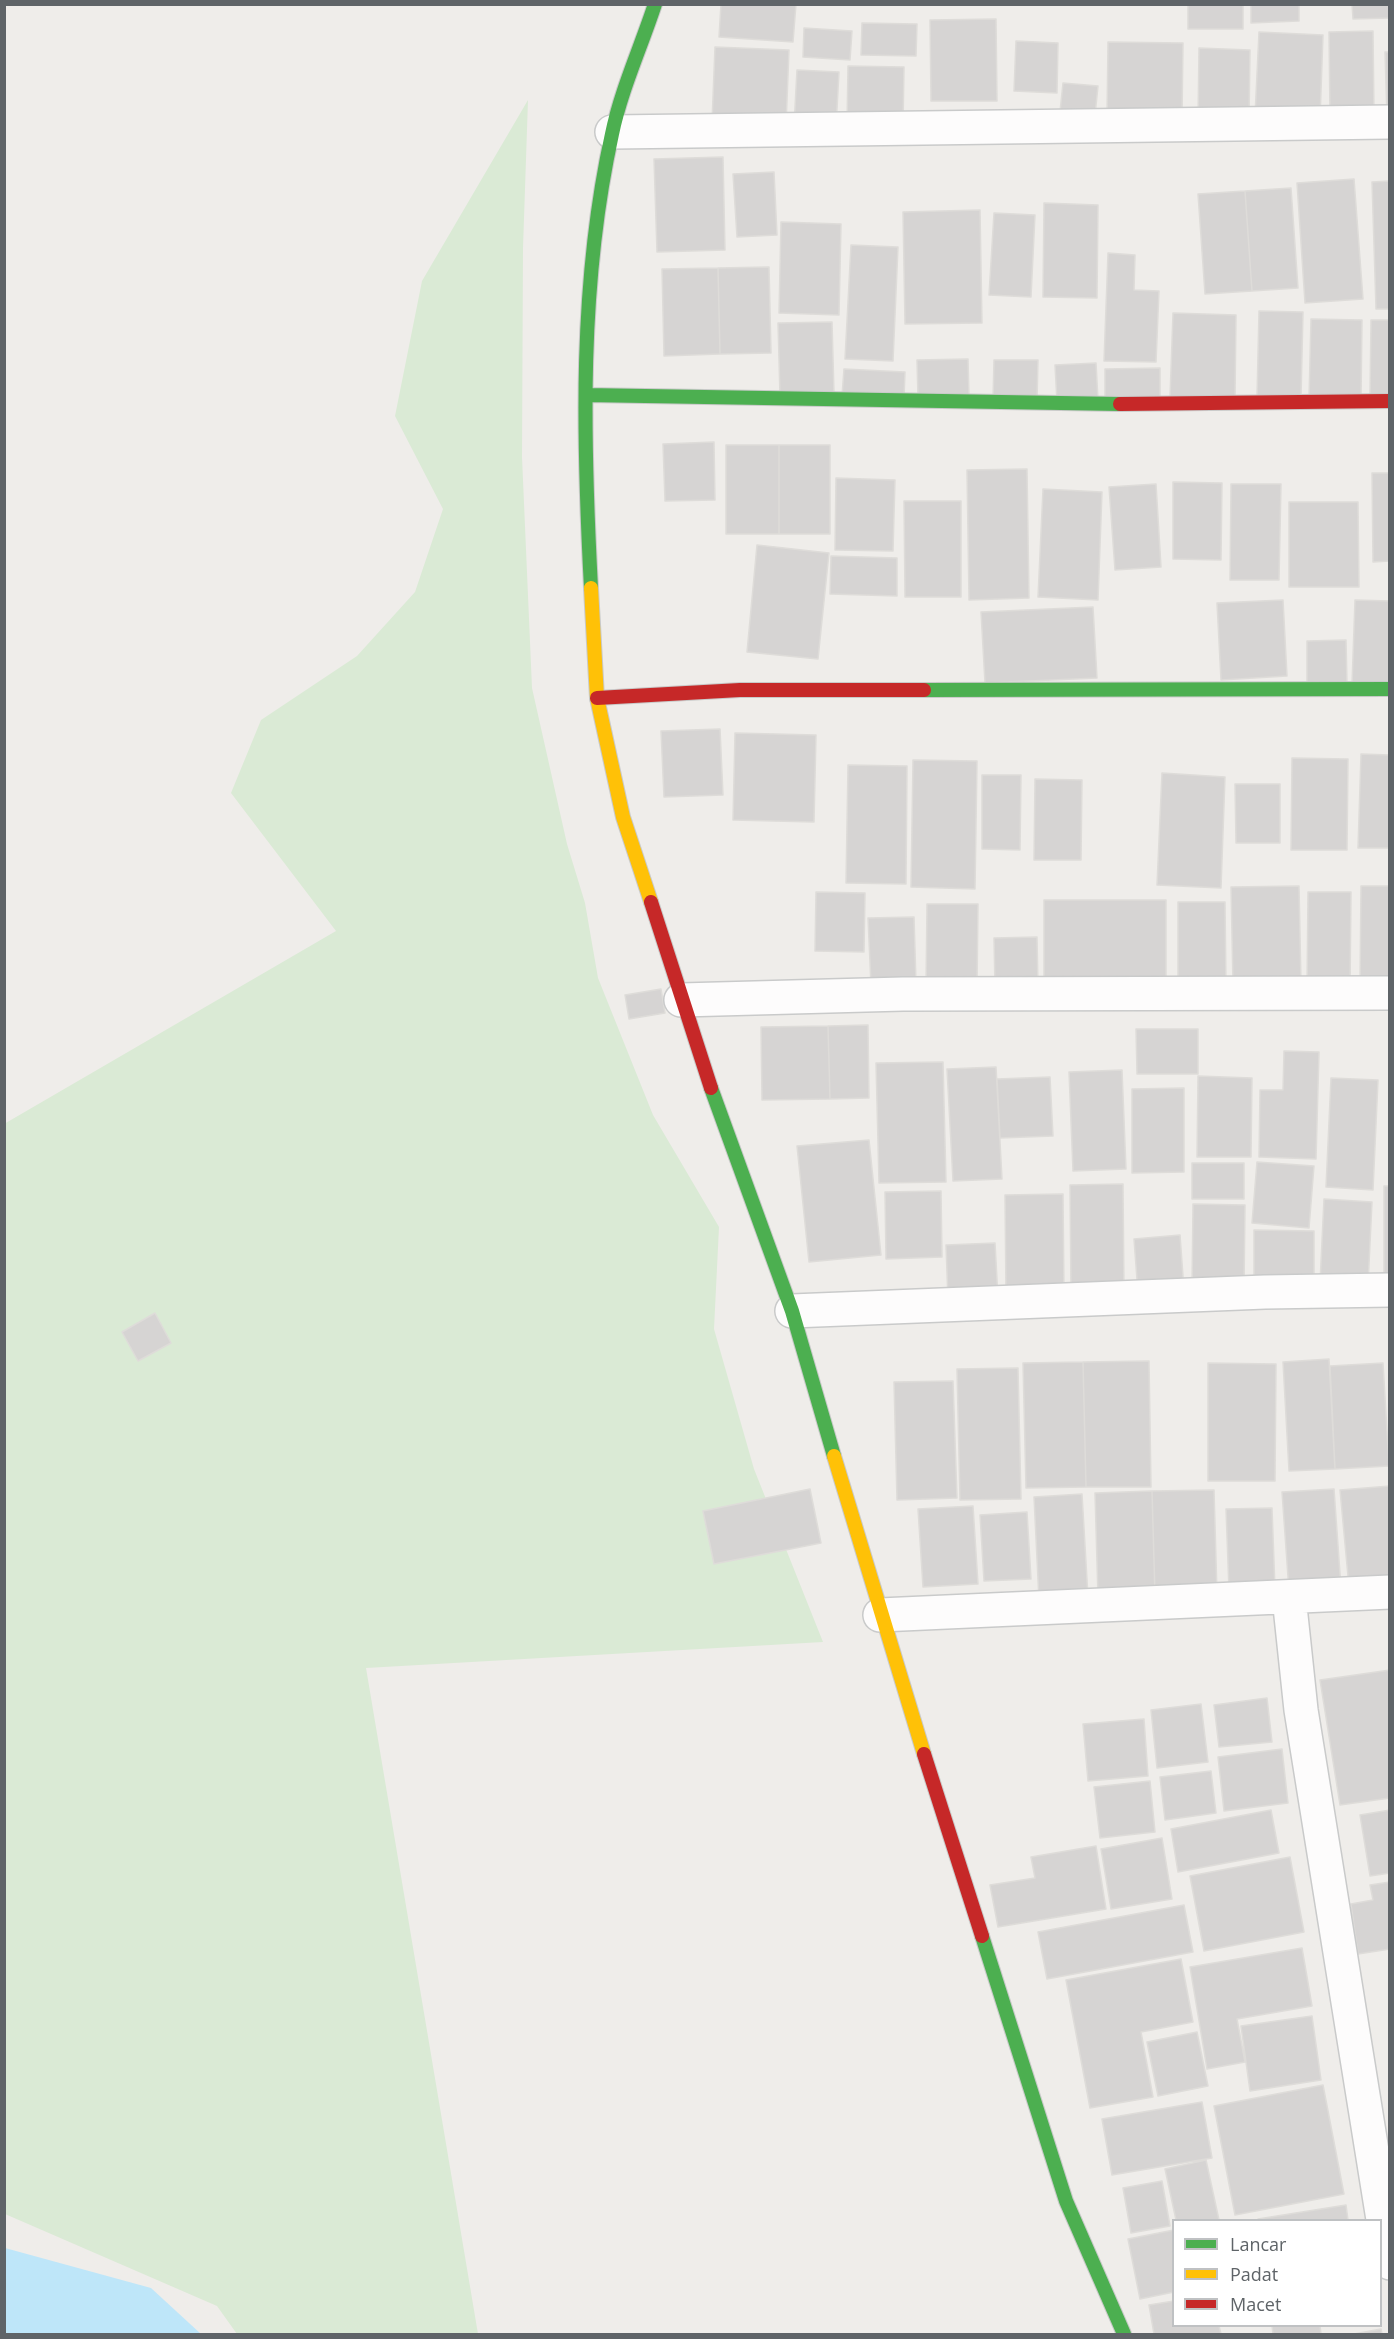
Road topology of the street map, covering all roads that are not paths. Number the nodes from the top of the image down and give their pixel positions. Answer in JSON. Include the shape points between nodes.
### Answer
{"nodes":[{"id":1,"x":656,"y":4,"type":"edge"},
{"id":2,"x":1389,"y":122,"type":"edge"},
{"id":3,"x":612,"y":132,"type":"junction"},
{"id":4,"x":586,"y":395,"type":"junction"},
{"id":5,"x":1389,"y":401,"type":"edge"},
{"id":6,"x":1389,"y":689,"type":"edge"},
{"id":7,"x":597,"y":698,"type":"junction"},
{"id":8,"x":1389,"y":993,"type":"edge"},
{"id":9,"x":681,"y":1000,"type":"junction"},
{"id":10,"x":1389,"y":1290,"type":"edge"},
{"id":11,"x":792,"y":1311,"type":"junction"},
{"id":12,"x":1389,"y":1592,"type":"edge"},
{"id":13,"x":1289,"y":1597,"type":"junction"},
{"id":14,"x":880,"y":1615,"type":"junction"},
{"id":15,"x":1389,"y":2263,"type":"edge"},
{"id":16,"x":1124,"y":2334,"type":"edge"}],
"edges":[{"from":1,"to":3,"type":"street"},
{"from":2,"to":3,"type":"street"},
{"from":3,"to":4,"type":"street","via":[[595,234],[588,305]]},
{"from":4,"to":5,"type":"street","via":[[1061,405]]},
{"from":4,"to":7,"type":"street","via":[[587,509]]},
{"from":6,"to":7,"type":"street","via":[[740,690]]},
{"from":7,"to":9,"type":"street","via":[[623,817]]},
{"from":8,"to":9,"type":"street","via":[[915,994]]},
{"from":9,"to":11,"type":"street"},
{"from":10,"to":11,"type":"street"},
{"from":11,"to":14,"type":"street"},
{"from":12,"to":13,"type":"street"},
{"from":13,"to":14,"type":"street"},
{"from":13,"to":15,"type":"street","via":[[1302,1710]]},
{"from":14,"to":16,"type":"street","via":[[1066,2201]]}]}
